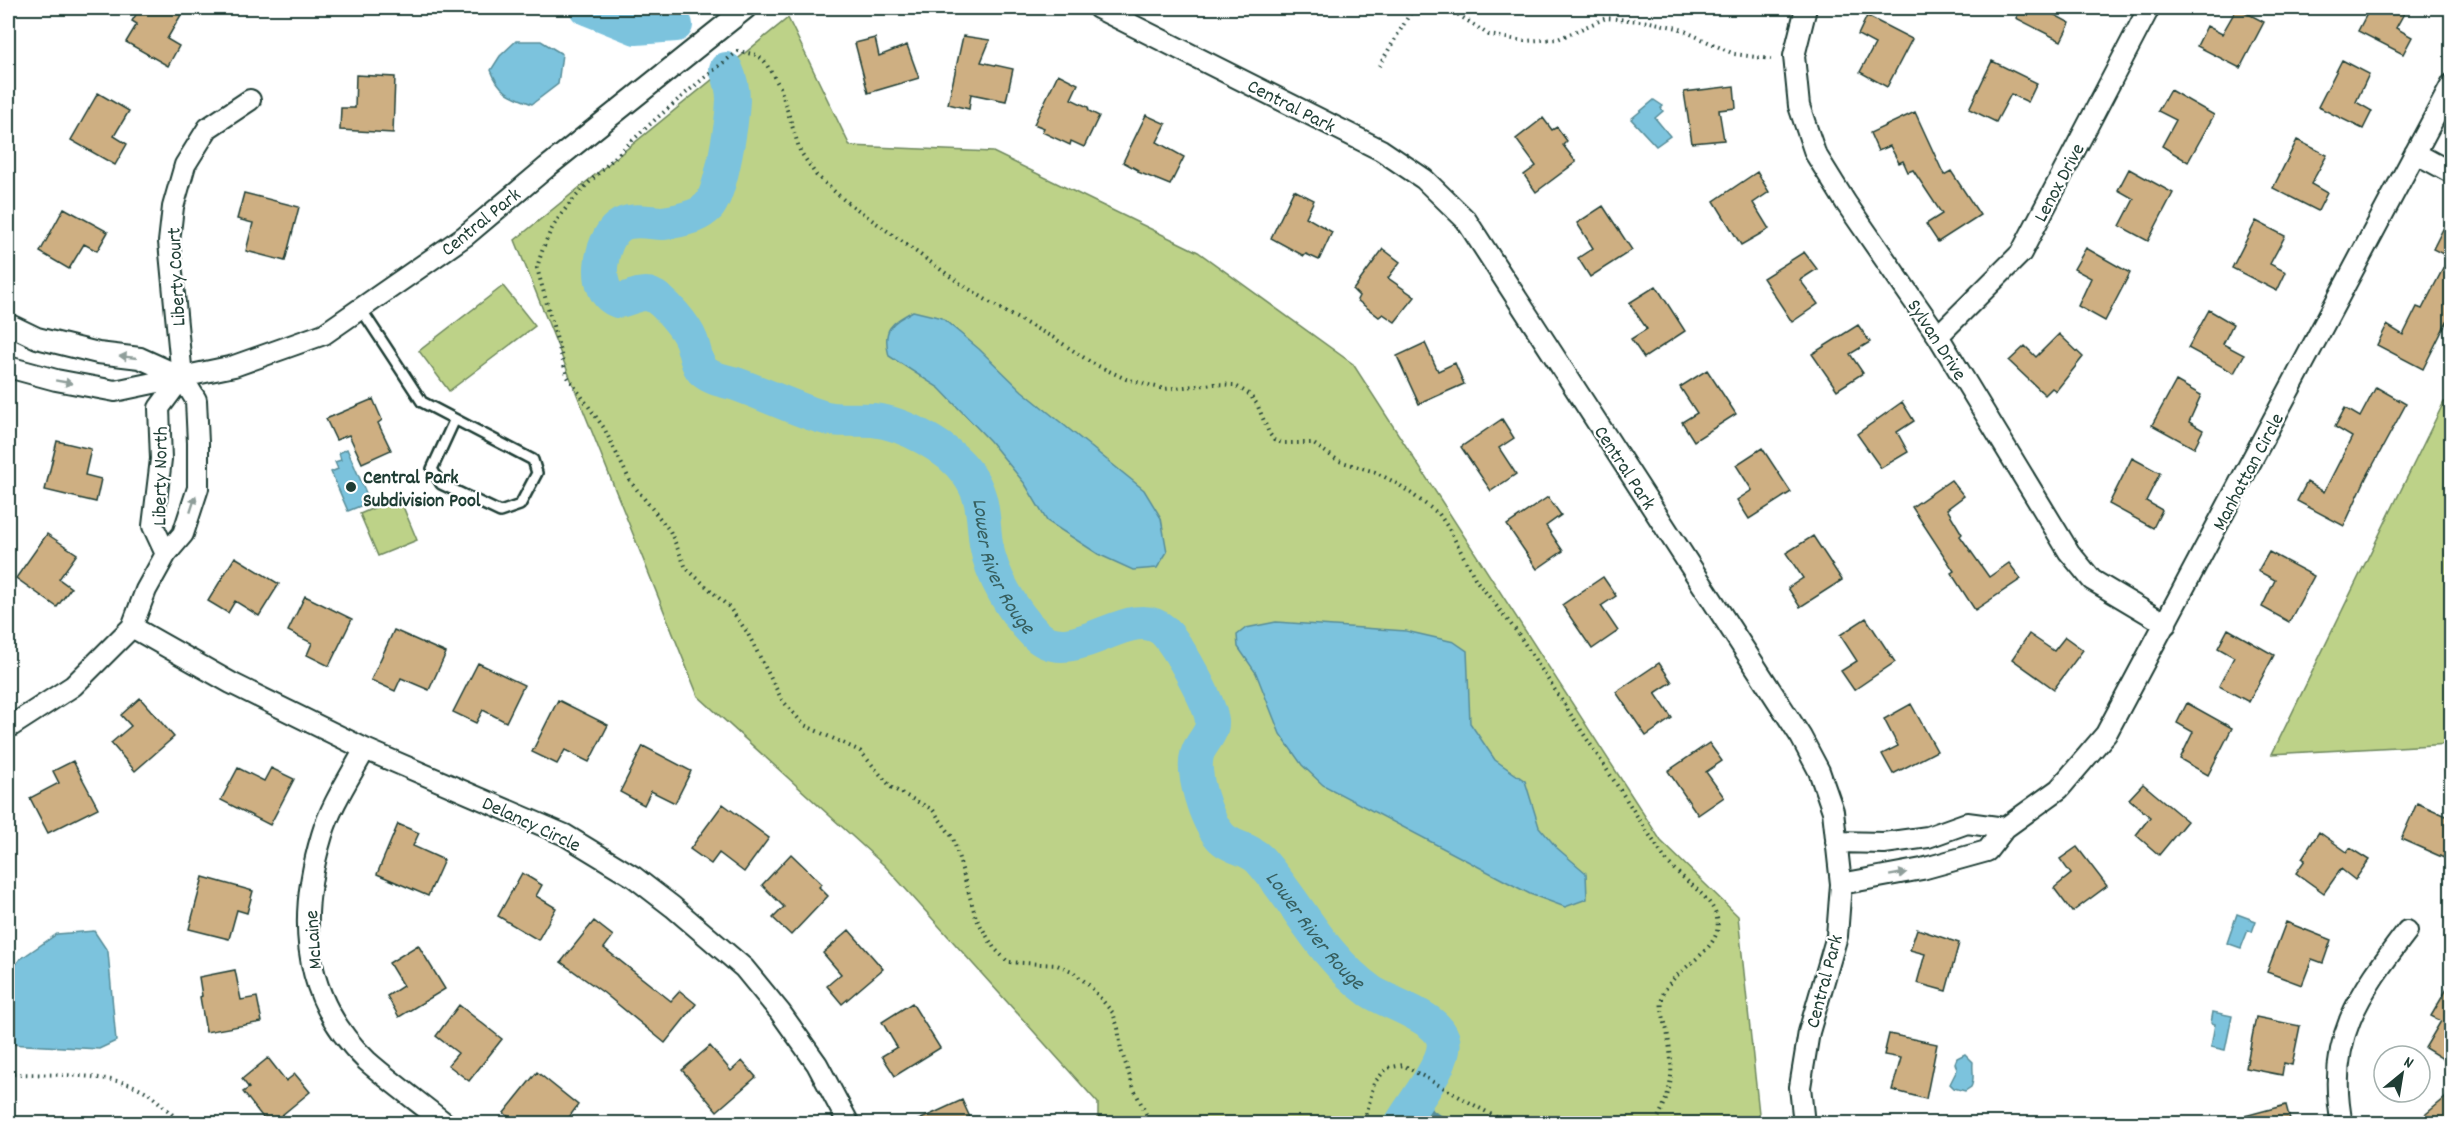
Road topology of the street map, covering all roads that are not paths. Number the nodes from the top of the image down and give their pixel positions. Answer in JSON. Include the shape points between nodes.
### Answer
{"nodes":[{"id":1,"x":746,"y":8,"type":"edge"},
{"id":2,"x":1098,"y":8,"type":"edge"},
{"id":3,"x":1806,"y":8,"type":"edge"},
{"id":4,"x":2149,"y":8,"type":"edge"},
{"id":5,"x":2451,"y":84,"type":"edge"},
{"id":6,"x":250,"y":100,"type":"dead end"},
{"id":7,"x":2415,"y":153,"type":"junction"},
{"id":8,"x":2451,"y":172,"type":"edge"},
{"id":9,"x":361,"y":309,"type":"junction"},
{"id":10,"x":8,"y":324,"type":"edge"},
{"id":11,"x":1938,"y":336,"type":"junction"},
{"id":12,"x":8,"y":367,"type":"edge"},
{"id":13,"x":182,"y":377,"type":"junction"},
{"id":14,"x":455,"y":419,"type":"junction"},
{"id":15,"x":166,"y":554,"type":"junction"},
{"id":16,"x":2166,"y":624,"type":"junction"},
{"id":17,"x":132,"y":627,"type":"junction"},
{"id":18,"x":8,"y":728,"type":"edge"},
{"id":19,"x":365,"y":749,"type":"junction"},
{"id":20,"x":2005,"y":828,"type":"junction"},
{"id":21,"x":1836,"y":842,"type":"junction"},
{"id":22,"x":1841,"y":884,"type":"junction"},
{"id":23,"x":2407,"y":931,"type":"dead end"},
{"id":24,"x":446,"y":1124,"type":"edge"},
{"id":25,"x":849,"y":1124,"type":"edge"},
{"id":26,"x":1804,"y":1124,"type":"edge"},
{"id":27,"x":2342,"y":1124,"type":"edge"}],
"edges":[{"from":1,"to":9,"type":"street","name":"Central Park","via":[[465,236]]},
{"from":2,"to":21,"type":"street","name":"Central Park","via":[[1381,150],[1424,179],[1466,220],[1801,737],[1819,771],[1833,811]]},
{"from":3,"to":11,"type":"street","name":"Sylvan Drive","via":[[1794,56],[1799,106],[1815,153]]},
{"from":4,"to":11,"type":"street","name":"Lenox Drive","via":[[2021,253]]},
{"from":5,"to":7,"type":"street","name":"Manhattan Circle"},
{"from":6,"to":13,"type":"street","name":"Liberty Court","via":[[208,128],[185,165],[173,207],[169,242]]},
{"from":7,"to":8,"type":"street"},
{"from":7,"to":16,"type":"street","name":"Manhattan Circle"},
{"from":9,"to":13,"type":"street","name":"Central Park","via":[[324,334],[234,366]]},
{"from":9,"to":14,"type":"lane","via":[[422,402]]},
{"from":13,"to":10,"type":"street","one_way":true,"via":[[140,358],[98,354],[37,338]]},
{"from":11,"to":16,"type":"street","name":"Sylvan Drive","via":[[2069,552],[2092,580]]},
{"from":12,"to":13,"type":"street","name":"Central Park","one_way":true,"via":[[115,391]]},
{"from":13,"to":15,"type":"street","name":"Liberty North","via":[[159,408],[161,459],[153,526]]},
{"from":15,"to":13,"type":"street","name":"Liberty North","one_way":true,"via":[[183,534],[198,488],[195,400]]},
{"from":14,"to":14,"type":"lane","via":[[533,460],[537,473],[520,505],[500,512],[441,484],[432,469]]},
{"from":15,"to":17,"type":"street","name":"Liberty North"},
{"from":16,"to":20,"type":"street","name":"Manhattan Circle","via":[[2106,734],[2059,789]]},
{"from":17,"to":18,"type":"street","name":"Liberty North","via":[[73,686]]},
{"from":17,"to":19,"type":"street","name":"Delancy Circle","via":[[231,683]]},
{"from":19,"to":24,"type":"street","name":"McLaine","via":[[322,834],[309,906],[313,975],[339,1026],[367,1060]]},
{"from":19,"to":25,"type":"street","name":"Delancy Circle","via":[[565,835],[634,877],[673,907],[744,968],[780,1011],[817,1064]]},
{"from":20,"to":21,"type":"street","via":[[1967,823],[1928,837],[1884,843]]},
{"from":22,"to":20,"type":"street","name":"Manhattan Circle","one_way":true,"via":[[1922,869],[1987,851]]},
{"from":21,"to":22,"type":"street","name":"Central Park"},
{"from":22,"to":26,"type":"street","name":"Central Park","via":[[1837,936],[1809,1032],[1800,1087]]},
{"from":23,"to":27,"type":"street","via":[[2356,1003],[2346,1027],[2336,1077]]}]}
